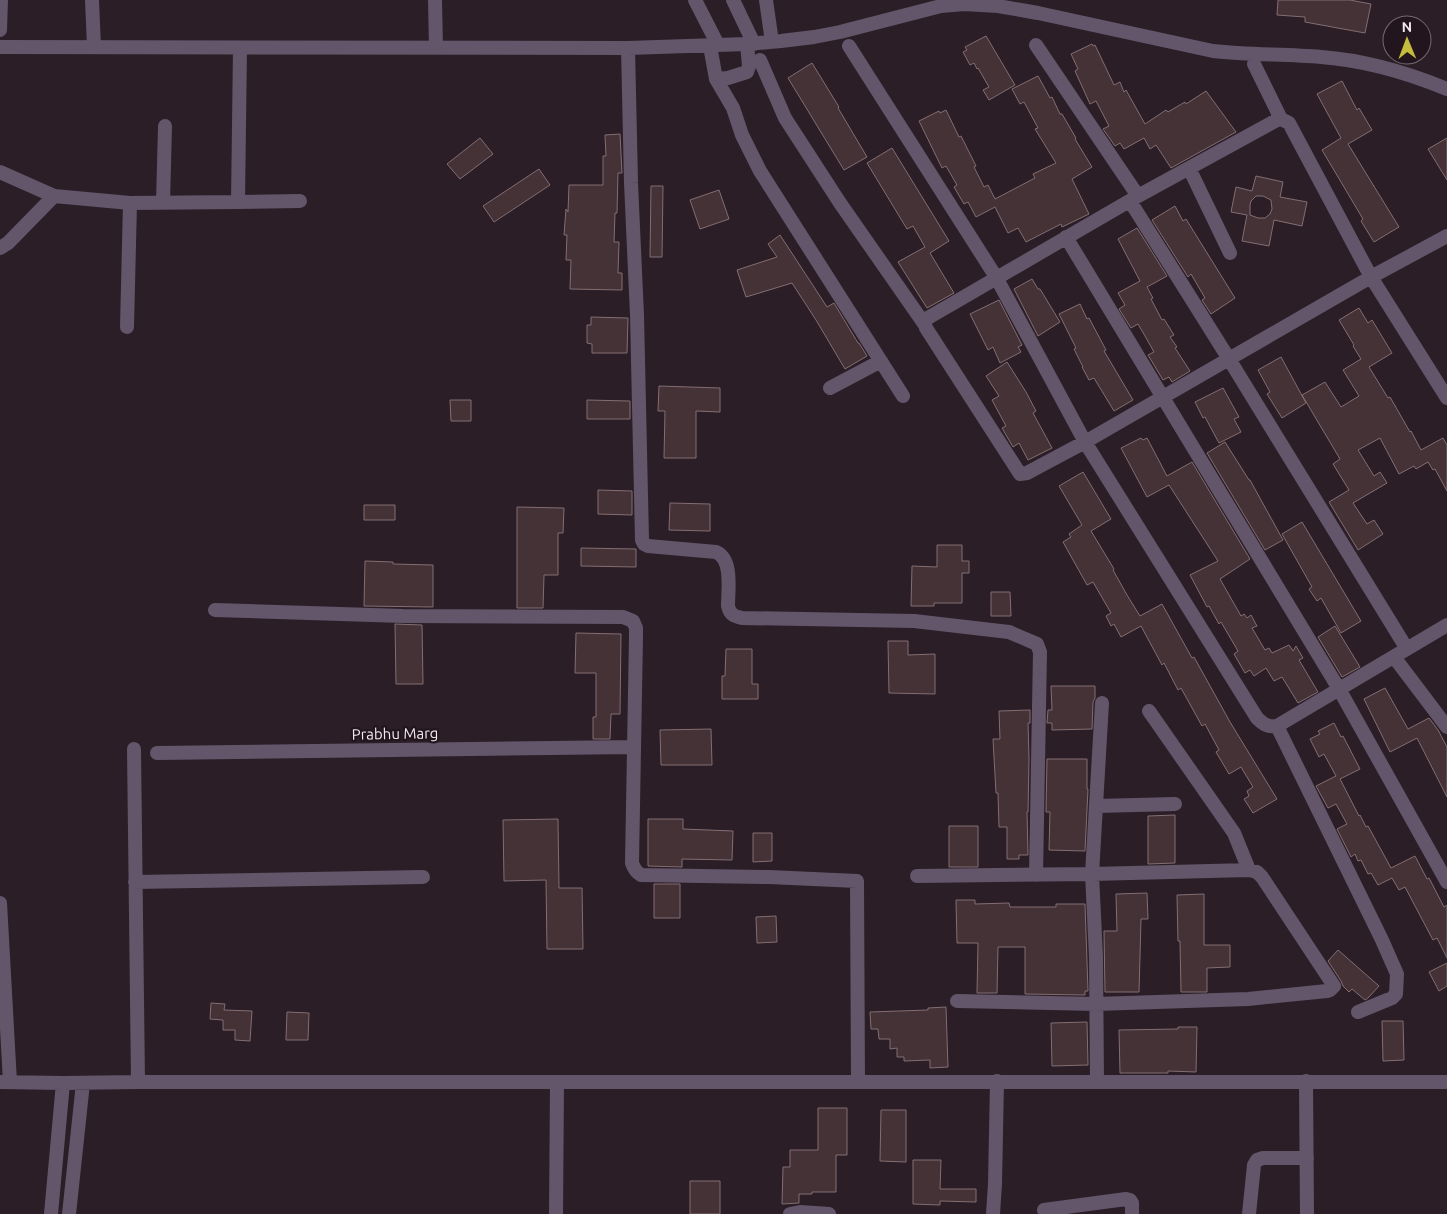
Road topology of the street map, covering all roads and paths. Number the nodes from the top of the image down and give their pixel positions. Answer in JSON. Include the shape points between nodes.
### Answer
{"nodes":[{"id":1,"x":1,"y":0,"type":"edge"},
{"id":2,"x":92,"y":0,"type":"edge"},
{"id":3,"x":435,"y":0,"type":"edge"},
{"id":4,"x":695,"y":0,"type":"edge"},
{"id":5,"x":733,"y":0,"type":"edge"},
{"id":6,"x":766,"y":0,"type":"edge"},
{"id":7,"x":0,"y":30,"type":"edge"},
{"id":8,"x":772,"y":42,"type":"junction"},
{"id":9,"x":750,"y":44,"type":"junction"},
{"id":10,"x":714,"y":45,"type":"junction"},
{"id":11,"x":1036,"y":45,"type":"dead end"},
{"id":12,"x":94,"y":46,"type":"junction"},
{"id":13,"x":849,"y":46,"type":"dead end"},
{"id":14,"x":0,"y":47,"type":"edge"},
{"id":15,"x":436,"y":47,"type":"junction"},
{"id":16,"x":240,"y":48,"type":"junction"},
{"id":17,"x":628,"y":48,"type":"junction"},
{"id":18,"x":760,"y":60,"type":"dead end"},
{"id":19,"x":1254,"y":64,"type":"dead end"},
{"id":20,"x":716,"y":78,"type":"junction"},
{"id":21,"x":1447,"y":90,"type":"edge"},
{"id":22,"x":1281,"y":119,"type":"junction"},
{"id":23,"x":165,"y":126,"type":"dead end"},
{"id":24,"x":1189,"y":168,"type":"junction"},
{"id":25,"x":0,"y":172,"type":"edge"},
{"id":26,"x":54,"y":196,"type":"junction"},
{"id":27,"x":1134,"y":198,"type":"junction"},
{"id":28,"x":300,"y":201,"type":"dead end"},
{"id":29,"x":238,"y":202,"type":"junction"},
{"id":30,"x":130,"y":203,"type":"junction"},
{"id":31,"x":162,"y":203,"type":"junction"},
{"id":32,"x":1447,"y":236,"type":"edge"},
{"id":33,"x":1066,"y":237,"type":"junction"},
{"id":34,"x":0,"y":248,"type":"edge"},
{"id":35,"x":1230,"y":253,"type":"dead end"},
{"id":36,"x":996,"y":277,"type":"junction"},
{"id":37,"x":1371,"y":277,"type":"junction"},
{"id":38,"x":925,"y":325,"type":"junction"},
{"id":39,"x":127,"y":327,"type":"dead end"},
{"id":40,"x":1229,"y":359,"type":"junction"},
{"id":41,"x":881,"y":361,"type":"junction"},
{"id":42,"x":830,"y":388,"type":"dead end"},
{"id":43,"x":903,"y":396,"type":"dead end"},
{"id":44,"x":1162,"y":398,"type":"junction"},
{"id":45,"x":1447,"y":398,"type":"edge"},
{"id":46,"x":1085,"y":442,"type":"junction"},
{"id":47,"x":215,"y":610,"type":"dead end"},
{"id":48,"x":1447,"y":625,"type":"edge"},
{"id":49,"x":1407,"y":649,"type":"junction"},
{"id":50,"x":1394,"y":657,"type":"junction"},
{"id":51,"x":1339,"y":689,"type":"junction"},
{"id":52,"x":1102,"y":703,"type":"dead end"},
{"id":53,"x":1149,"y":710,"type":"dead end"},
{"id":54,"x":1277,"y":726,"type":"junction"},
{"id":55,"x":1447,"y":727,"type":"edge"},
{"id":56,"x":634,"y":747,"type":"junction"},
{"id":57,"x":134,"y":749,"type":"dead end"},
{"id":58,"x":157,"y":753,"type":"dead end"},
{"id":59,"x":1175,"y":804,"type":"dead end"},
{"id":60,"x":1096,"y":806,"type":"junction"},
{"id":61,"x":1249,"y":870,"type":"junction"},
{"id":62,"x":1036,"y":874,"type":"junction"},
{"id":63,"x":1092,"y":874,"type":"junction"},
{"id":64,"x":917,"y":876,"type":"dead end"},
{"id":65,"x":424,"y":877,"type":"dead end"},
{"id":66,"x":135,"y":882,"type":"junction"},
{"id":67,"x":1447,"y":882,"type":"edge"},
{"id":68,"x":0,"y":902,"type":"edge"},
{"id":69,"x":957,"y":1001,"type":"dead end"},
{"id":70,"x":1096,"y":1004,"type":"junction"},
{"id":71,"x":1358,"y":1012,"type":"dead end"},
{"id":72,"x":858,"y":1081,"type":"junction"},
{"id":73,"x":997,"y":1081,"type":"junction"},
{"id":74,"x":1096,"y":1081,"type":"junction"},
{"id":75,"x":1306,"y":1081,"type":"junction"},
{"id":76,"x":5,"y":1082,"type":"edge"},
{"id":77,"x":138,"y":1082,"type":"junction"},
{"id":78,"x":557,"y":1082,"type":"junction"},
{"id":79,"x":1447,"y":1082,"type":"edge"},
{"id":80,"x":63,"y":1083,"type":"junction"},
{"id":81,"x":83,"y":1083,"type":"junction"},
{"id":82,"x":1307,"y":1158,"type":"junction"},
{"id":83,"x":1044,"y":1210,"type":"dead end"},
{"id":84,"x":51,"y":1214,"type":"edge"},
{"id":85,"x":69,"y":1214,"type":"edge"},
{"id":86,"x":556,"y":1214,"type":"edge"},
{"id":87,"x":790,"y":1214,"type":"edge"},
{"id":88,"x":829,"y":1214,"type":"edge"},
{"id":89,"x":993,"y":1214,"type":"edge"},
{"id":90,"x":1132,"y":1214,"type":"edge"},
{"id":91,"x":1249,"y":1214,"type":"edge"},
{"id":92,"x":1307,"y":1214,"type":"edge"}],
"edges":[{"from":1,"to":7,"type":"street"},
{"from":2,"to":12,"type":"street"},
{"from":3,"to":15,"type":"street"},
{"from":4,"to":10,"type":"street"},
{"from":5,"to":9,"type":"street"},
{"from":6,"to":8,"type":"street"},
{"from":8,"to":9,"type":"street"},
{"from":8,"to":21,"type":"street","via":[[840,32],[941,6],[989,5],[1213,51],[1345,60],[1387,69]]},
{"from":9,"to":10,"type":"street"},
{"from":9,"to":20,"type":"street","via":[[747,72]]},
{"from":10,"to":17,"type":"street"},
{"from":10,"to":20,"type":"street"},
{"from":11,"to":27,"type":"street"},
{"from":12,"to":14,"type":"street"},
{"from":12,"to":16,"type":"street"},
{"from":13,"to":36,"type":"street"},
{"from":15,"to":16,"type":"street"},
{"from":15,"to":17,"type":"street"},
{"from":16,"to":29,"type":"street"},
{"from":17,"to":62,"type":"street","via":[[642,540],[648,546],[721,554],[727,566],[729,612],[734,616],[914,621],[1009,632],[1037,644],[1040,652]]},
{"from":18,"to":38,"type":"street","via":[[786,118],[840,203]]},
{"from":19,"to":22,"type":"street"},
{"from":20,"to":41,"type":"street","via":[[733,108],[760,171]]},
{"from":22,"to":24,"type":"street"},
{"from":22,"to":37,"type":"street","via":[[1289,123]]},
{"from":23,"to":31,"type":"street"},
{"from":24,"to":27,"type":"street"},
{"from":24,"to":35,"type":"street"},
{"from":25,"to":26,"type":"street"},
{"from":26,"to":30,"type":"street"},
{"from":26,"to":34,"type":"street"},
{"from":27,"to":33,"type":"street"},
{"from":27,"to":40,"type":"street"},
{"from":28,"to":29,"type":"street"},
{"from":29,"to":31,"type":"street"},
{"from":30,"to":31,"type":"street"},
{"from":30,"to":39,"type":"street"},
{"from":32,"to":37,"type":"street"},
{"from":33,"to":36,"type":"street"},
{"from":33,"to":44,"type":"street"},
{"from":36,"to":38,"type":"street","via":[[929,316]]},
{"from":36,"to":46,"type":"street"},
{"from":37,"to":40,"type":"street"},
{"from":37,"to":45,"type":"street"},
{"from":38,"to":46,"type":"street","via":[[1020,474]]},
{"from":40,"to":44,"type":"street"},
{"from":40,"to":49,"type":"street"},
{"from":41,"to":42,"type":"street"},
{"from":41,"to":43,"type":"street"},
{"from":44,"to":46,"type":"street"},
{"from":44,"to":51,"type":"street"},
{"from":46,"to":54,"type":"street","via":[[1258,718],[1268,727]]},
{"from":47,"to":56,"type":"street","via":[[403,616],[623,617],[634,621],[636,628]]},
{"from":48,"to":49,"type":"street"},
{"from":49,"to":50,"type":"street"},
{"from":50,"to":51,"type":"street"},
{"from":50,"to":55,"type":"street"},
{"from":51,"to":54,"type":"street"},
{"from":51,"to":67,"type":"street"},
{"from":52,"to":60,"type":"street"},
{"from":53,"to":61,"type":"street","via":[[1234,833]]},
{"from":54,"to":71,"type":"street","via":[[1397,974],[1396,994],[1392,998]]},
{"from":56,"to":58,"type":"street","name":"Prabhu Marg"},
{"from":56,"to":72,"type":"street","via":[[632,863],[641,875],[857,881]]},
{"from":57,"to":66,"type":"street"},
{"from":59,"to":60,"type":"street"},
{"from":60,"to":63,"type":"street"},
{"from":61,"to":63,"type":"street"},
{"from":61,"to":70,"type":"street","via":[[1262,877],[1333,983],[1333,988],[1248,998]]},
{"from":62,"to":63,"type":"street"},
{"from":62,"to":64,"type":"street"},
{"from":63,"to":70,"type":"street"},
{"from":65,"to":66,"type":"street"},
{"from":66,"to":77,"type":"street"},
{"from":68,"to":76,"type":"street"},
{"from":69,"to":70,"type":"street"},
{"from":70,"to":74,"type":"street"},
{"from":72,"to":73,"type":"street"},
{"from":72,"to":78,"type":"street"},
{"from":73,"to":74,"type":"street"},
{"from":73,"to":89,"type":"street"},
{"from":74,"to":75,"type":"street"},
{"from":75,"to":79,"type":"street"},
{"from":75,"to":82,"type":"street"},
{"from":76,"to":80,"type":"street"},
{"from":77,"to":78,"type":"street"},
{"from":77,"to":81,"type":"street"},
{"from":78,"to":86,"type":"street"},
{"from":80,"to":81,"type":"street"},
{"from":80,"to":84,"type":"street"},
{"from":81,"to":85,"type":"street"},
{"from":82,"to":91,"type":"street","via":[[1257,1160]]},
{"from":82,"to":92,"type":"street"},
{"from":83,"to":90,"type":"street","via":[[1126,1199],[1132,1203]]},
{"from":87,"to":88,"type":"street"}]}
